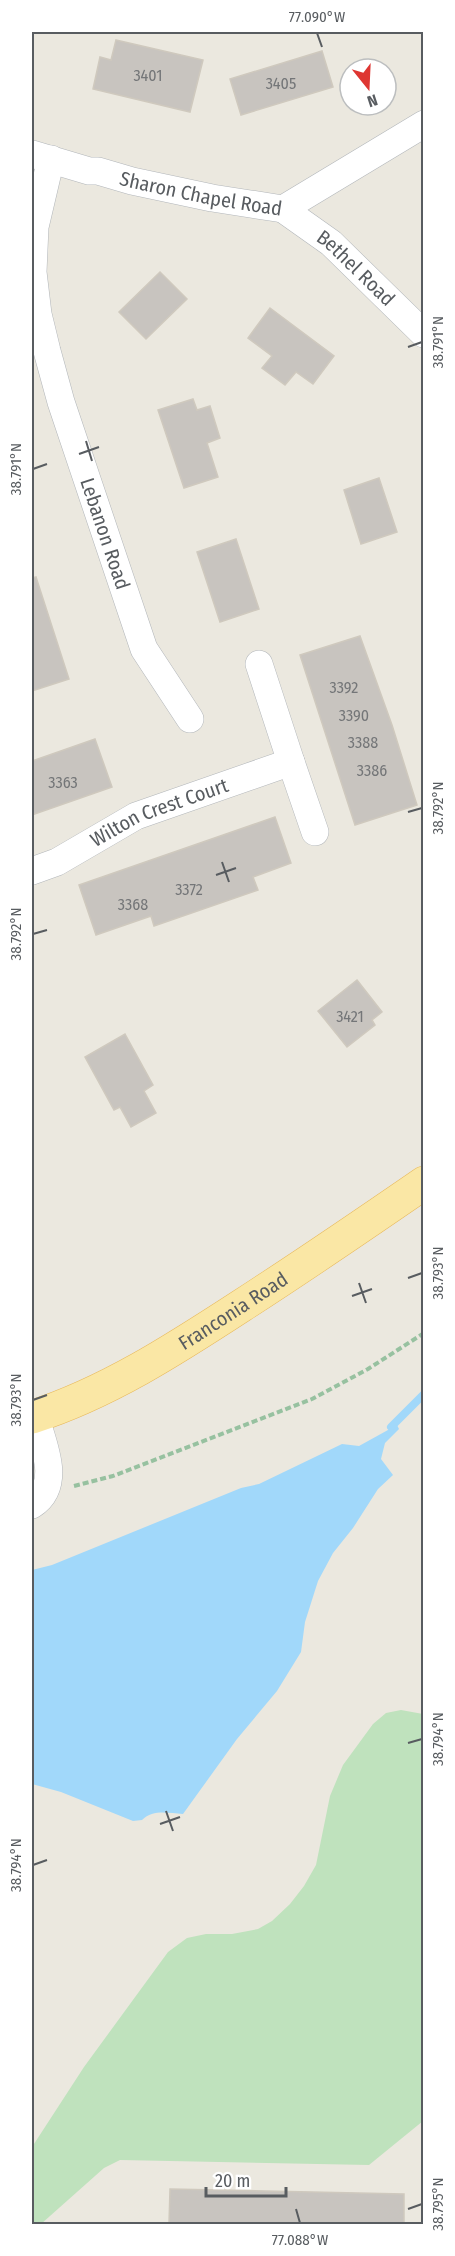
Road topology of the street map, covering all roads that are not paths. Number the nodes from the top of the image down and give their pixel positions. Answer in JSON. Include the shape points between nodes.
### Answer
{"nodes":[{"id":1,"x":423,"y":124,"type":"edge"},
{"id":2,"x":41,"y":157,"type":"edge"},
{"id":3,"x":283,"y":208,"type":"junction"},
{"id":4,"x":423,"y":334,"type":"edge"},
{"id":5,"x":259,"y":664,"type":"dead end"},
{"id":6,"x":190,"y":719,"type":"dead end"},
{"id":7,"x":291,"y":762,"type":"junction"},
{"id":8,"x":315,"y":832,"type":"dead end"},
{"id":9,"x":32,"y":871,"type":"edge"},
{"id":10,"x":423,"y":1183,"type":"edge"},
{"id":11,"x":33,"y":1417,"type":"edge"},
{"id":12,"x":39,"y":1496,"type":"edge"}],
"edges":[{"from":1,"to":3,"type":"street","name":"Sharon Chapel Road"},
{"from":2,"to":3,"type":"street","name":"Sharon Chapel Road","via":[[132,181]]},
{"from":2,"to":6,"type":"street","name":"Lebanon Road","via":[[33,272],[46,351],[144,649]]},
{"from":3,"to":4,"type":"street","name":"Bethel Road","via":[[331,243]]},
{"from":5,"to":7,"type":"street"},
{"from":7,"to":8,"type":"street"},
{"from":7,"to":9,"type":"street","name":"Wilton Crest Court","via":[[136,816],[57,862]]},
{"from":10,"to":11,"type":"main road","name":"Franconia Road","via":[[192,1338],[90,1395]]},
{"from":11,"to":12,"type":"street","via":[[48,1465]]}]}
